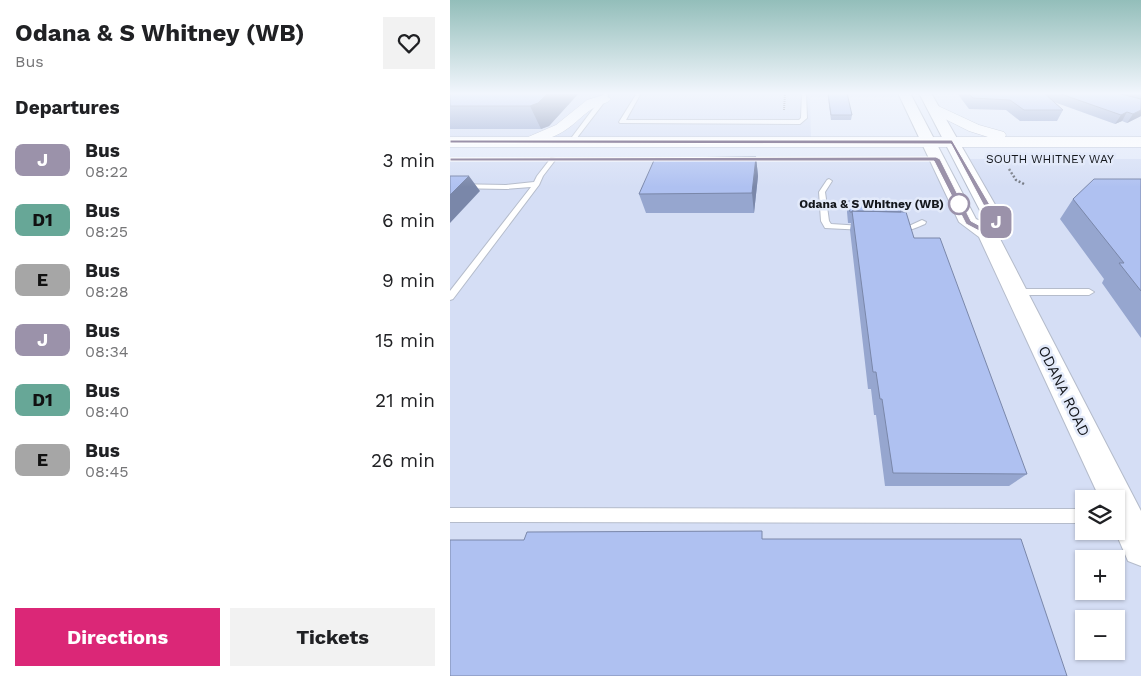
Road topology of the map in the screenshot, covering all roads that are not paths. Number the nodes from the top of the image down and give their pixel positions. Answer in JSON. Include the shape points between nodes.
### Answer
{"nodes":[{"id":1,"x":565,"y":125,"type":"edge"},
{"id":2,"x":588,"y":125,"type":"edge"},
{"id":3,"x":919,"y":125,"type":"edge"},
{"id":4,"x":943,"y":125,"type":"edge"},
{"id":5,"x":967,"y":125,"type":"edge"},
{"id":6,"x":450,"y":142,"type":"edge"},
{"id":7,"x":524,"y":142,"type":"junction"},
{"id":8,"x":606,"y":142,"type":"junction"},
{"id":9,"x":928,"y":142,"type":"junction"},
{"id":10,"x":952,"y":142,"type":"junction"},
{"id":11,"x":1141,"y":142,"type":"edge"},
{"id":12,"x":1020,"y":143,"type":"junction"},
{"id":13,"x":572,"y":151,"type":"junction"},
{"id":14,"x":493,"y":159,"type":"dead end"},
{"id":15,"x":529,"y":159,"type":"dead end"},
{"id":16,"x":553,"y":159,"type":"junction"},
{"id":17,"x":919,"y":159,"type":"dead end"},
{"id":18,"x":936,"y":159,"type":"junction"},
{"id":19,"x":970,"y":159,"type":"junction"},
{"id":20,"x":829,"y":181,"type":"dead end"},
{"id":21,"x":537,"y":184,"type":"junction"},
{"id":22,"x":450,"y":186,"type":"edge"},
{"id":23,"x":922,"y":222,"type":"dead end"},
{"id":24,"x":872,"y":228,"type":"edge"},
{"id":25,"x":891,"y":228,"type":"edge"},
{"id":26,"x":987,"y":233,"type":"junction"},
{"id":27,"x":1015,"y":292,"type":"junction"},
{"id":28,"x":1089,"y":292,"type":"dead end"},
{"id":29,"x":450,"y":297,"type":"edge"},
{"id":30,"x":1108,"y":490,"type":"edge"},
{"id":31,"x":450,"y":515,"type":"edge"},
{"id":32,"x":1075,"y":516,"type":"edge"},
{"id":33,"x":1125,"y":524,"type":"edge"},
{"id":34,"x":1141,"y":548,"type":"edge"}],
"edges":[{"from":1,"to":7,"type":"main road"},
{"from":2,"to":13,"type":"lane"},
{"from":3,"to":9,"type":"street"},
{"from":4,"to":10,"type":"street"},
{"from":5,"to":12,"type":"main road"},
{"from":6,"to":7,"type":"main road","name":"SOUTH WHITNEY WAY"},
{"from":7,"to":13,"type":"main road","name":"SOUTH WHITNEY WAY"},
{"from":8,"to":9,"type":"main road","name":"SOUTH WHITNEY WAY"},
{"from":8,"to":13,"type":"main road","name":"SOUTH WHITNEY WAY"},
{"from":8,"to":16,"type":"main road"},
{"from":9,"to":10,"type":"main road","name":"SOUTH WHITNEY WAY"},
{"from":9,"to":18,"type":"street"},
{"from":10,"to":12,"type":"main road","name":"SOUTH WHITNEY WAY"},
{"from":10,"to":19,"type":"street"},
{"from":11,"to":12,"type":"main road","name":"SOUTH WHITNEY WAY"},
{"from":13,"to":14,"type":"main road"},
{"from":13,"to":16,"type":"main road","name":"SOUTH WHITNEY WAY"},
{"from":15,"to":16,"type":"main road","name":"SOUTH WHITNEY WAY"},
{"from":16,"to":21,"type":"lane"},
{"from":17,"to":18,"type":"main road"},
{"from":18,"to":19,"type":"main road"},
{"from":18,"to":26,"type":"street","via":[[968,222]]},
{"from":19,"to":26,"type":"street","via":[[996,222]]},
{"from":20,"to":24,"type":"lane","via":[[822,192],[828,226]]},
{"from":21,"to":22,"type":"lane"},
{"from":21,"to":29,"type":"lane"},
{"from":23,"to":25,"type":"lane","via":[[910,228]]},
{"from":26,"to":27,"type":"street","name":"ODANA ROAD"},
{"from":27,"to":28,"type":"lane"},
{"from":27,"to":30,"type":"street","name":"ODANA ROAD"},
{"from":31,"to":32,"type":"lane"},
{"from":33,"to":34,"type":"street","name":"ODANA ROAD"}]}
